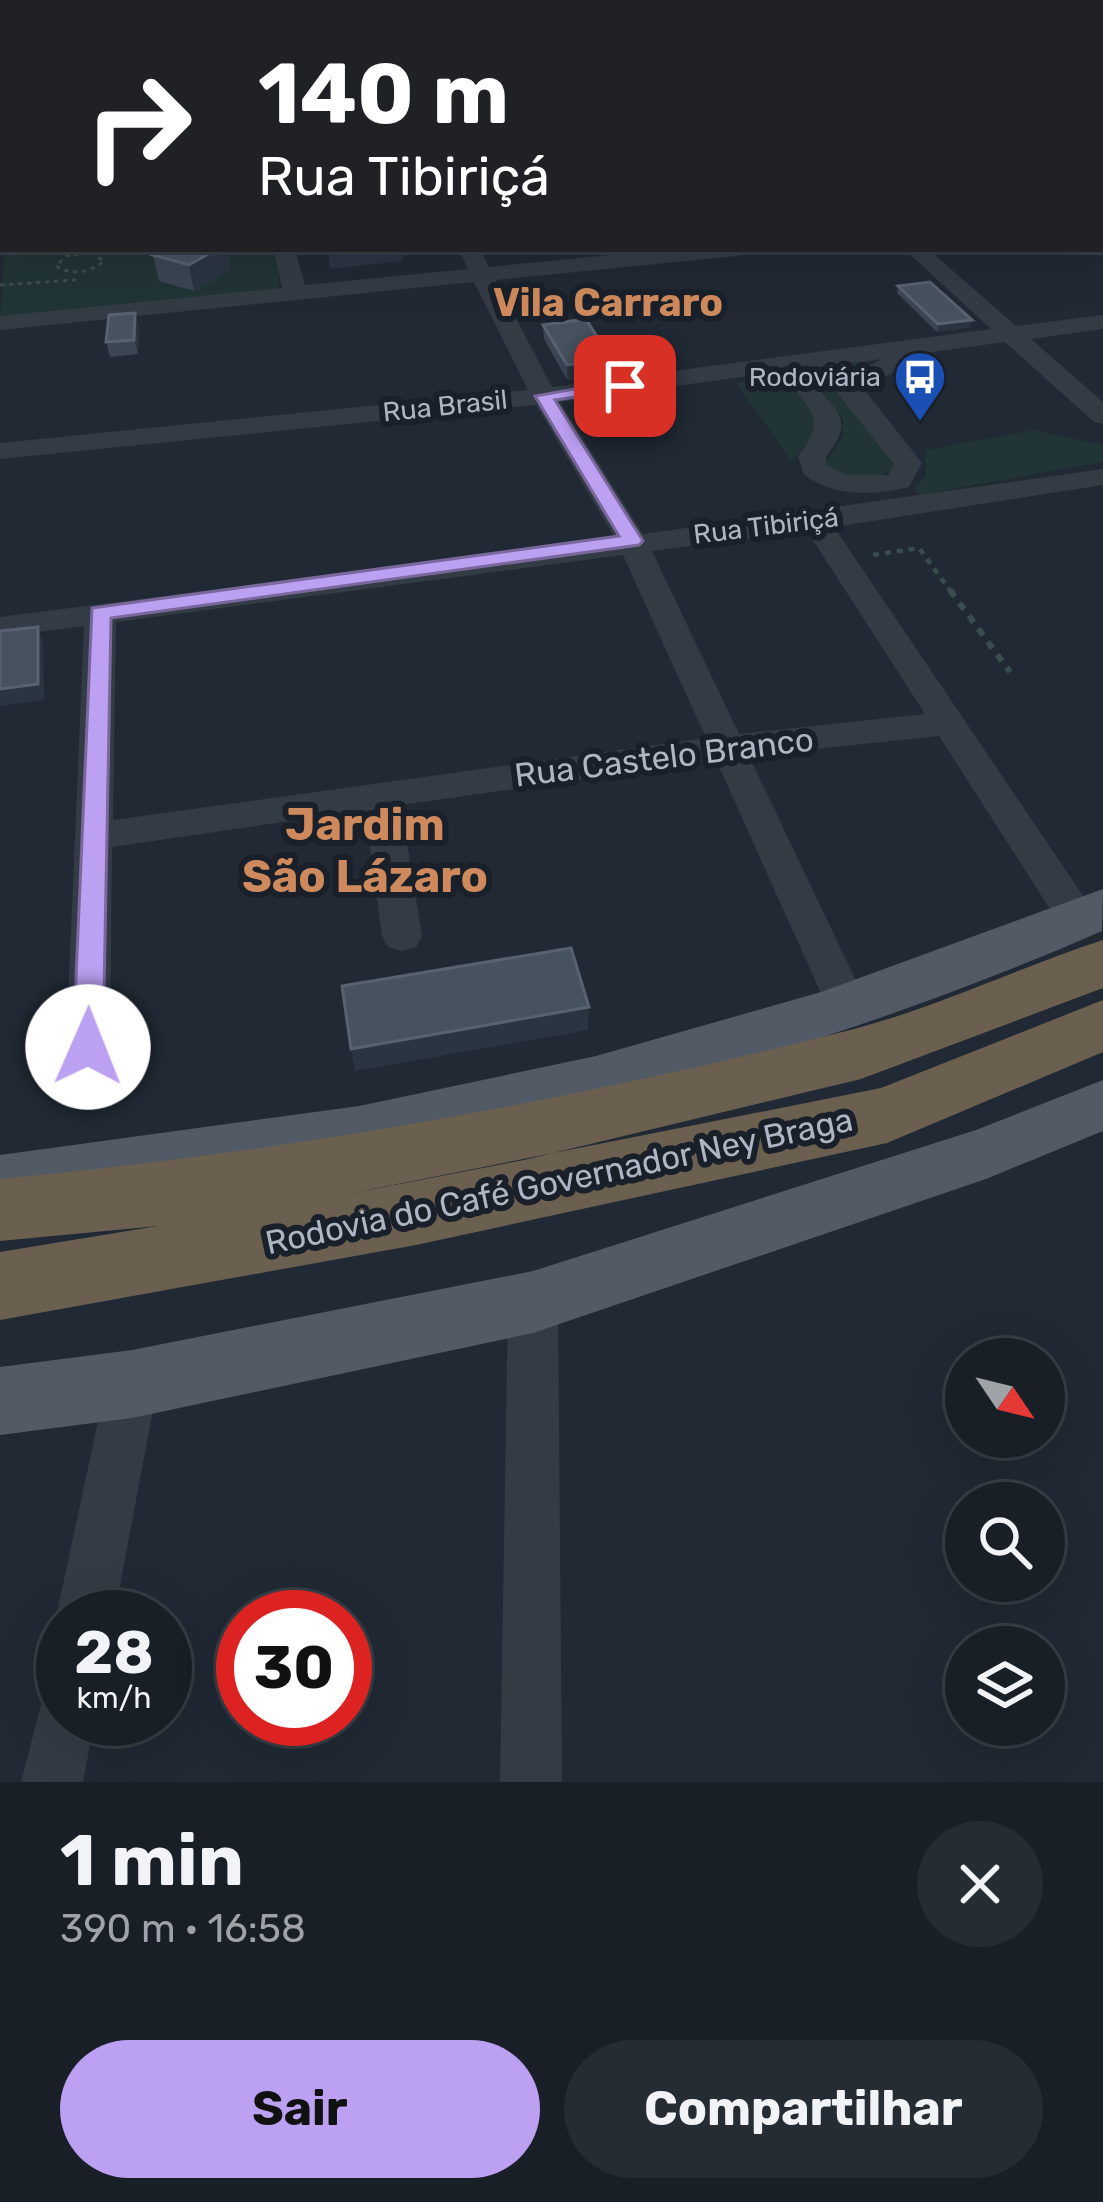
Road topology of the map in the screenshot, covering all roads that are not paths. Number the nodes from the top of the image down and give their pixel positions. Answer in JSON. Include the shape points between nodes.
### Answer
{"nodes":[{"id":1,"x":285,"y":252,"type":"edge"},
{"id":2,"x":685,"y":252,"type":"edge"},
{"id":3,"x":917,"y":252,"type":"edge"},
{"id":4,"x":476,"y":264,"type":"edge"},
{"id":5,"x":296,"y":298,"type":"junction"},
{"id":6,"x":1103,"y":322,"type":"edge"},
{"id":7,"x":0,"y":323,"type":"edge"},
{"id":8,"x":1009,"y":334,"type":"junction"},
{"id":9,"x":906,"y":348,"type":"junction"},
{"id":10,"x":799,"y":361,"type":"junction"},
{"id":11,"x":544,"y":396,"type":"junction"},
{"id":12,"x":1103,"y":416,"type":"edge"},
{"id":13,"x":0,"y":451,"type":"edge"},
{"id":14,"x":1103,"y":477,"type":"edge"},
{"id":15,"x":814,"y":521,"type":"junction"},
{"id":16,"x":632,"y":541,"type":"junction"},
{"id":17,"x":100,"y":613,"type":"junction"},
{"id":18,"x":0,"y":627,"type":"edge"},
{"id":19,"x":951,"y":723,"type":"junction"},
{"id":20,"x":726,"y":747,"type":"junction"},
{"id":21,"x":381,"y":795,"type":"junction"},
{"id":22,"x":92,"y":836,"type":"junction"},
{"id":23,"x":1095,"y":930,"type":"edge"},
{"id":24,"x":402,"y":936,"type":"dead end"},
{"id":25,"x":848,"y":1008,"type":"junction"},
{"id":26,"x":1103,"y":1025,"type":"edge"},
{"id":27,"x":88,"y":1047,"type":"dead end"},
{"id":28,"x":1103,"y":1105,"type":"edge"},
{"id":29,"x":0,"y":1183,"type":"edge"},
{"id":30,"x":0,"y":1210,"type":"edge"},
{"id":31,"x":0,"y":1286,"type":"edge"},
{"id":32,"x":533,"y":1302,"type":"junction"},
{"id":33,"x":132,"y":1384,"type":"junction"},
{"id":34,"x":0,"y":1401,"type":"edge"},
{"id":35,"x":90,"y":1590,"type":"edge"},
{"id":36,"x":59,"y":1746,"type":"edge"},
{"id":37,"x":52,"y":1782,"type":"edge"},
{"id":38,"x":531,"y":1782,"type":"edge"}],
"edges":[{"from":1,"to":5,"type":"street"},
{"from":2,"to":4,"type":"street"},
{"from":3,"to":8,"type":"street"},
{"from":4,"to":5,"type":"street"},
{"from":4,"to":11,"type":"street"},
{"from":5,"to":7,"type":"street"},
{"from":6,"to":8,"type":"street","name":"Rua Brasil"},
{"from":8,"to":9,"type":"street","name":"Rua Brasil"},
{"from":8,"to":12,"type":"street"},
{"from":9,"to":10,"type":"street","name":"Rua Brasil"},
{"from":9,"to":10,"type":"street","via":[[896,363],[859,377],[850,393],[908,463],[899,481],[884,484],[830,480],[814,469],[830,419],[799,376]]},
{"from":10,"to":11,"type":"street","name":"Rua Brasil"},
{"from":11,"to":13,"type":"street","name":"Rua Brasil"},
{"from":11,"to":16,"type":"street"},
{"from":14,"to":15,"type":"street","name":"Rua Tibiriçá"},
{"from":15,"to":16,"type":"street","name":"Rua Tibiriçá"},
{"from":15,"to":19,"type":"street"},
{"from":16,"to":17,"type":"street","name":"Rua Tibiriçá"},
{"from":16,"to":20,"type":"street"},
{"from":17,"to":18,"type":"street","name":"Rua Tibiriçá"},
{"from":17,"to":22,"type":"street"},
{"from":19,"to":20,"type":"street","name":"Rua Castelo Branco"},
{"from":19,"to":23,"type":"street"},
{"from":20,"to":21,"type":"street","name":"Rua Castelo Branco"},
{"from":20,"to":25,"type":"street"},
{"from":21,"to":22,"type":"street","name":"Rua Castelo Branco"},
{"from":21,"to":24,"type":"street"},
{"from":22,"to":27,"type":"street"},
{"from":23,"to":25,"type":"main road"},
{"from":23,"to":30,"type":"highway","name":"Rodovia do Café Governador Ney Braga","via":[[861,1053],[524,1131],[208,1190]]},
{"from":25,"to":29,"type":"main road","via":[[434,1119]]},
{"from":26,"to":31,"type":"highway","name":"Rodovia do Café Governador Ney Braga","via":[[887,1114],[416,1214]]},
{"from":28,"to":32,"type":"main road","via":[[986,1153]]},
{"from":32,"to":33,"type":"main road"},
{"from":32,"to":38,"type":"street"},
{"from":33,"to":34,"type":"main road"},
{"from":33,"to":35,"type":"street"},
{"from":36,"to":37,"type":"street"}]}
